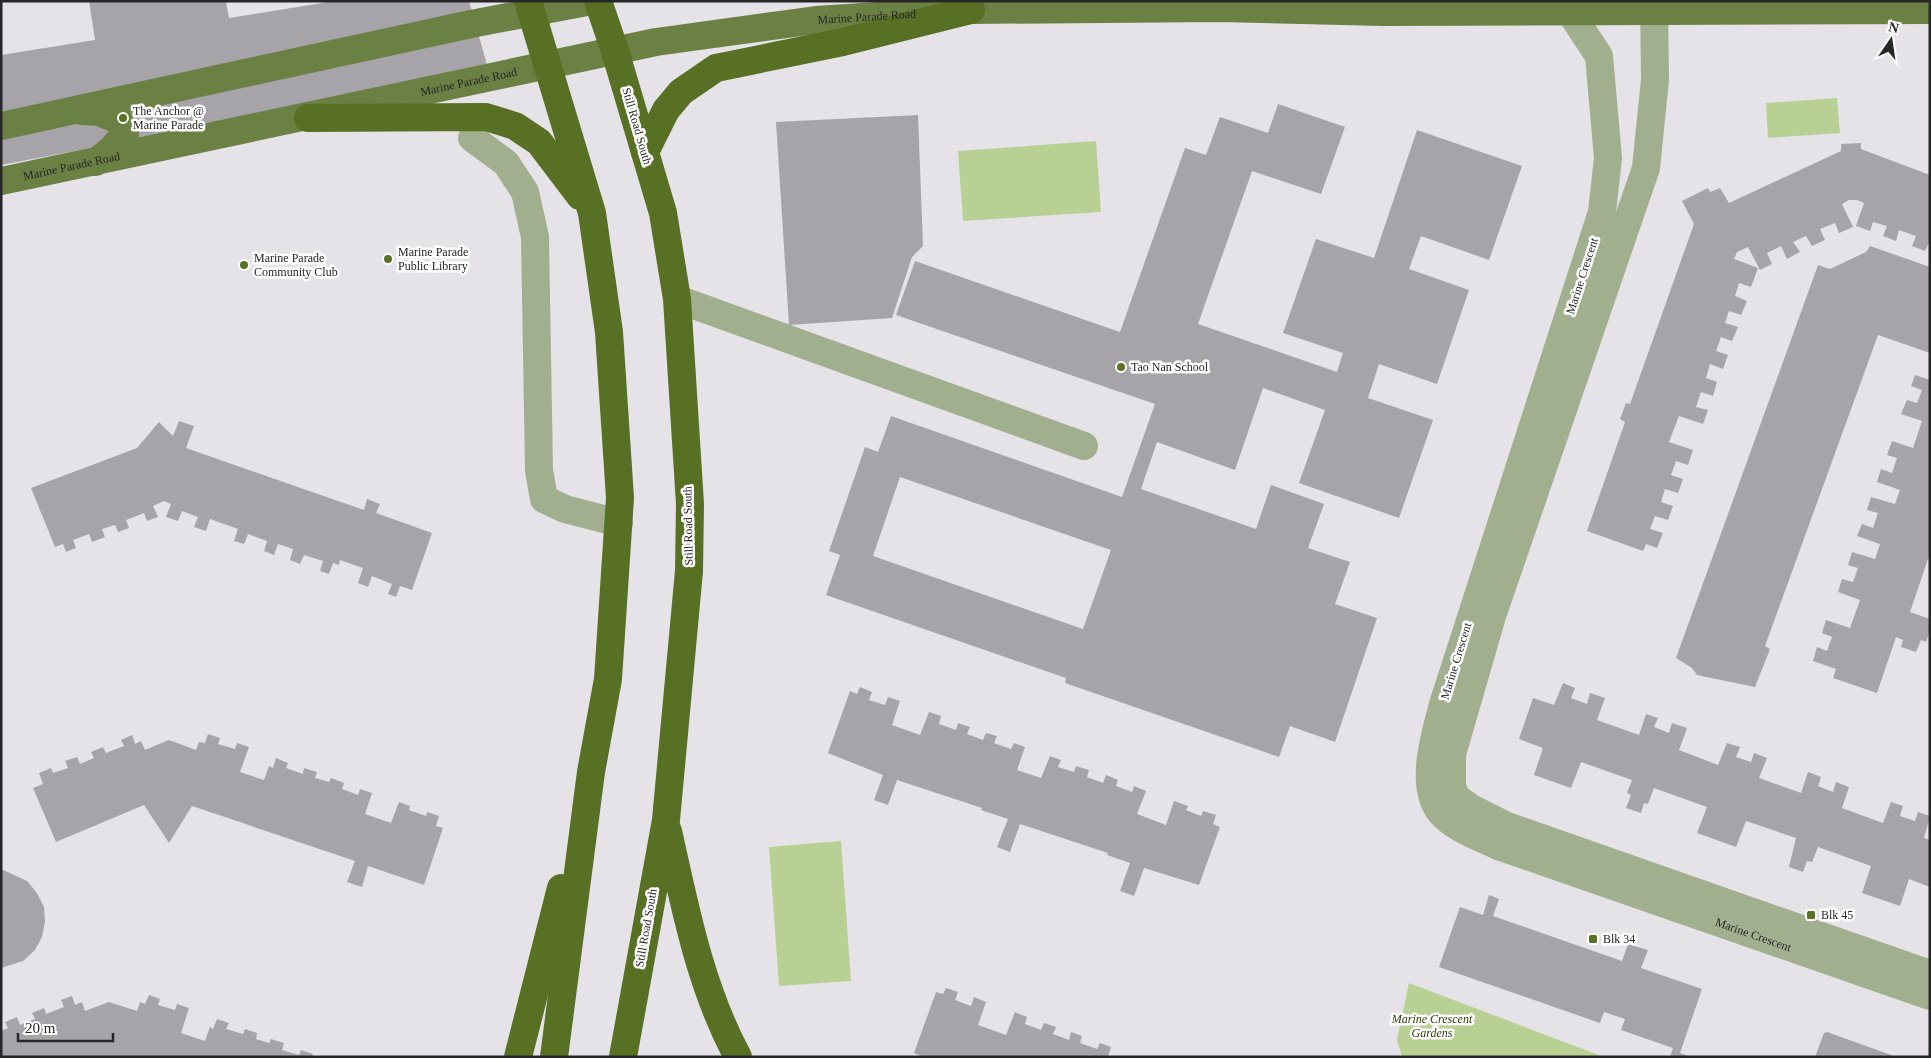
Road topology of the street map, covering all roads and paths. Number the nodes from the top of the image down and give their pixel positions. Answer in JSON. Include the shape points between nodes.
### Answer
{"nodes":[{"id":1,"x":592,"y":1,"type":"edge"},
{"id":2,"x":598,"y":1,"type":"edge"},
{"id":3,"x":530,"y":7,"type":"edge"},
{"id":4,"x":1654,"y":7,"type":"edge"},
{"id":5,"x":971,"y":10,"type":"junction"},
{"id":6,"x":1930,"y":10,"type":"edge"},
{"id":7,"x":1570,"y":12,"type":"junction"},
{"id":8,"x":615,"y":52,"type":"junction"},
{"id":9,"x":548,"y":66,"type":"junction"},
{"id":10,"x":70,"y":110,"type":"junction"},
{"id":11,"x":308,"y":118,"type":"junction"},
{"id":12,"x":1,"y":126,"type":"edge"},
{"id":13,"x":472,"y":138,"type":"dead end"},
{"id":14,"x":645,"y":152,"type":"junction"},
{"id":15,"x":96,"y":162,"type":"junction"},
{"id":16,"x":1,"y":182,"type":"edge"},
{"id":17,"x":592,"y":213,"type":"junction"},
{"id":18,"x":676,"y":299,"type":"junction"},
{"id":19,"x":1084,"y":446,"type":"dead end"},
{"id":20,"x":619,"y":523,"type":"junction"},
{"id":21,"x":591,"y":772,"type":"junction"},
{"id":22,"x":666,"y":820,"type":"junction"},
{"id":23,"x":1930,"y":974,"type":"edge"},
{"id":24,"x":1930,"y":996,"type":"edge"},
{"id":25,"x":518,"y":1057,"type":"edge"},
{"id":26,"x":554,"y":1057,"type":"edge"},
{"id":27,"x":622,"y":1057,"type":"edge"},
{"id":28,"x":738,"y":1057,"type":"edge"}],
"edges":[{"from":1,"to":3,"type":"main road"},
{"from":2,"to":8,"type":"highway","name":"Still Road South"},
{"from":3,"to":9,"type":"highway"},
{"from":3,"to":10,"type":"main road"},
{"from":4,"to":6,"type":"main road","name":"Marine Parade Road"},
{"from":4,"to":7,"type":"main road","name":"Marine Parade Road"},
{"from":4,"to":23,"type":"street","name":"Marine Crescent","via":[[1655,80],[1646,168],[1492,616],[1452,754],[1452,786],[1456,797],[1471,808],[1507,826]]},
{"from":5,"to":7,"type":"main road","name":"Marine Parade Road","via":[[1220,8]]},
{"from":5,"to":8,"type":"main road","name":"Marine Parade Road","via":[[816,20],[656,42]]},
{"from":5,"to":14,"type":"highway","via":[[843,42],[716,68],[681,92],[666,110]]},
{"from":7,"to":24,"type":"street","name":"Marine Crescent","via":[[1599,56],[1608,158],[1602,212],[1444,701],[1431,751],[1430,789],[1441,813],[1460,827],[1498,846]]},
{"from":8,"to":9,"type":"main road","name":"Marine Parade Road"},
{"from":8,"to":14,"type":"highway","name":"Still Road South"},
{"from":9,"to":11,"type":"main road","name":"Marine Parade Road"},
{"from":9,"to":17,"type":"highway"},
{"from":10,"to":12,"type":"main road"},
{"from":10,"to":15,"type":"main road","via":[[99,112],[119,120],[125,133]]},
{"from":11,"to":15,"type":"main road","name":"Marine Parade Road"},
{"from":11,"to":17,"type":"highway","via":[[486,117],[515,126],[540,142]]},
{"from":13,"to":20,"type":"street","via":[[506,163],[525,192],[535,237],[539,470],[544,499],[565,509]]},
{"from":14,"to":18,"type":"highway","name":"Still Road South","via":[[663,212]]},
{"from":15,"to":16,"type":"main road","name":"Marine Parade Road"},
{"from":17,"to":20,"type":"highway","via":[[609,332]]},
{"from":18,"to":19,"type":"street"},
{"from":18,"to":22,"type":"highway","name":"Still Road South","via":[[690,504],[689,571]]},
{"from":20,"to":21,"type":"highway","via":[[608,679]]},
{"from":21,"to":25,"type":"highway"},
{"from":21,"to":26,"type":"highway"},
{"from":22,"to":27,"type":"highway","name":"Still Road South"},
{"from":22,"to":28,"type":"highway","via":[[690,932],[724,1030]]}]}
